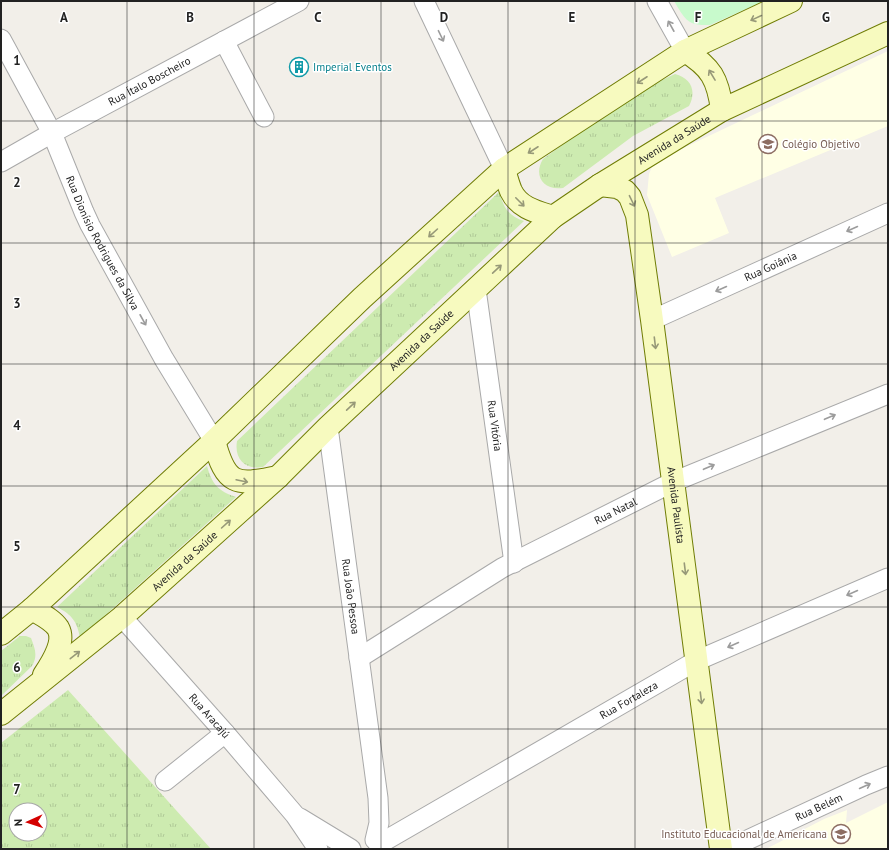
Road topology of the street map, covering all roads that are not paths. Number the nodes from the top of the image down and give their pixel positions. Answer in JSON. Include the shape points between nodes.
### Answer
{"nodes":[{"id":1,"x":299,"y":1,"type":"edge"},
{"id":2,"x":424,"y":1,"type":"edge"},
{"id":3,"x":657,"y":1,"type":"edge"},
{"id":4,"x":791,"y":1,"type":"edge"},
{"id":5,"x":888,"y":33,"type":"edge"},
{"id":6,"x":1,"y":39,"type":"edge"},
{"id":7,"x":224,"y":41,"type":"junction"},
{"id":8,"x":686,"y":51,"type":"junction"},
{"id":9,"x":722,"y":110,"type":"junction"},
{"id":10,"x":264,"y":117,"type":"dead end"},
{"id":11,"x":52,"y":133,"type":"junction"},
{"id":12,"x":1,"y":162,"type":"edge"},
{"id":13,"x":504,"y":169,"type":"junction"},
{"id":14,"x":600,"y":185,"type":"junction"},
{"id":15,"x":888,"y":213,"type":"edge"},
{"id":16,"x":553,"y":217,"type":"junction"},
{"id":17,"x":476,"y":289,"type":"junction"},
{"id":18,"x":652,"y":320,"type":"junction"},
{"id":19,"x":888,"y":394,"type":"edge"},
{"id":20,"x":328,"y":427,"type":"junction"},
{"id":21,"x":214,"y":441,"type":"junction"},
{"id":22,"x":278,"y":477,"type":"junction"},
{"id":23,"x":673,"y":482,"type":"junction"},
{"id":24,"x":514,"y":563,"type":"junction"},
{"id":25,"x":888,"y":578,"type":"edge"},
{"id":26,"x":32,"y":609,"type":"junction"},
{"id":27,"x":122,"y":617,"type":"junction"},
{"id":28,"x":1,"y":634,"type":"edge"},
{"id":29,"x":359,"y":658,"type":"junction"},
{"id":30,"x":696,"y":661,"type":"junction"},
{"id":31,"x":38,"y":684,"type":"junction"},
{"id":32,"x":1,"y":714,"type":"edge"},
{"id":33,"x":225,"y":733,"type":"junction"},
{"id":34,"x":888,"y":776,"type":"edge"},
{"id":35,"x":165,"y":781,"type":"dead end"},
{"id":36,"x":295,"y":815,"type":"junction"},
{"id":37,"x":369,"y":845,"type":"edge"},
{"id":38,"x":318,"y":849,"type":"edge"},
{"id":39,"x":721,"y":849,"type":"edge"},
{"id":40,"x":728,"y":849,"type":"edge"}],
"edges":[{"from":1,"to":7,"type":"street","name":"Rua Ítalo Boscheiro"},
{"from":2,"to":13,"type":"street","one_way":true},
{"from":8,"to":3,"type":"street","one_way":true},
{"from":4,"to":8,"type":"main road","one_way":true},
{"from":5,"to":9,"type":"main road","name":"Avenida da Saúde"},
{"from":6,"to":11,"type":"street","name":"Rua Dionísio Rodrigues da Silva"},
{"from":7,"to":10,"type":"street"},
{"from":7,"to":11,"type":"street","name":"Rua Ítalo Boscheiro"},
{"from":9,"to":8,"type":"main road","one_way":true,"via":[[720,92],[712,75],[701,61]]},
{"from":8,"to":13,"type":"main road","one_way":true},
{"from":9,"to":14,"type":"main road","name":"Avenida da Saúde"},
{"from":11,"to":12,"type":"street","name":"Rua Ítalo Boscheiro"},
{"from":11,"to":21,"type":"street","name":"Rua Dionísio Rodrigues da Silva","one_way":true,"via":[[84,212],[164,359]]},
{"from":13,"to":16,"type":"main road","one_way":true,"via":[[511,191],[521,205]]},
{"from":13,"to":21,"type":"main road","one_way":true,"via":[[362,298]]},
{"from":14,"to":16,"type":"main road","name":"Avenida da Saúde"},
{"from":14,"to":18,"type":"main road","name":"Avenida Paulista","one_way":true,"via":[[617,187],[630,196],[634,204]]},
{"from":15,"to":18,"type":"street","name":"Rua Goiânia","one_way":true},
{"from":17,"to":16,"type":"main road","name":"Avenida da Saúde","one_way":true},
{"from":20,"to":17,"type":"main road","name":"Avenida da Saúde","one_way":true},
{"from":17,"to":24,"type":"street","name":"Rua Vitória"},
{"from":18,"to":23,"type":"main road","name":"Avenida Paulista","one_way":true},
{"from":23,"to":19,"type":"street","name":"Rua Natal","one_way":true},
{"from":20,"to":22,"type":"main road","name":"Avenida da Saúde"},
{"from":20,"to":29,"type":"street","name":"Rua João Pessoa"},
{"from":21,"to":22,"type":"main road","one_way":true,"via":[[220,462],[228,475],[241,482]]},
{"from":21,"to":26,"type":"main road"},
{"from":27,"to":22,"type":"main road","name":"Avenida da Saúde","one_way":true},
{"from":23,"to":24,"type":"street","name":"Rua Natal"},
{"from":23,"to":30,"type":"main road","name":"Avenida Paulista","one_way":true},
{"from":24,"to":29,"type":"street","name":"Rua Natal","via":[[502,568]]},
{"from":25,"to":30,"type":"street","name":"Rua Fortaleza","one_way":true},
{"from":26,"to":28,"type":"main road"},
{"from":26,"to":31,"type":"main road","via":[[58,628],[60,643],[54,660]]},
{"from":31,"to":27,"type":"main road","name":"Avenida da Saúde","one_way":true},
{"from":27,"to":33,"type":"street","name":"Rua Aracajú"},
{"from":29,"to":37,"type":"street","name":"Rua João Pessoa","via":[[379,810],[379,822]]},
{"from":30,"to":37,"type":"street","name":"Rua Fortaleza"},
{"from":30,"to":39,"type":"main road","name":"Avenida Paulista","one_way":true},
{"from":31,"to":32,"type":"main road","name":"Avenida da Saúde"},
{"from":33,"to":35,"type":"street"},
{"from":33,"to":36,"type":"street","name":"Rua Aracajú"},
{"from":40,"to":34,"type":"street","name":"Rua Belém","one_way":true},
{"from":36,"to":37,"type":"street","name":"Rua Aracajú"},
{"from":36,"to":38,"type":"street","name":"Rua Aracajú"}]}
